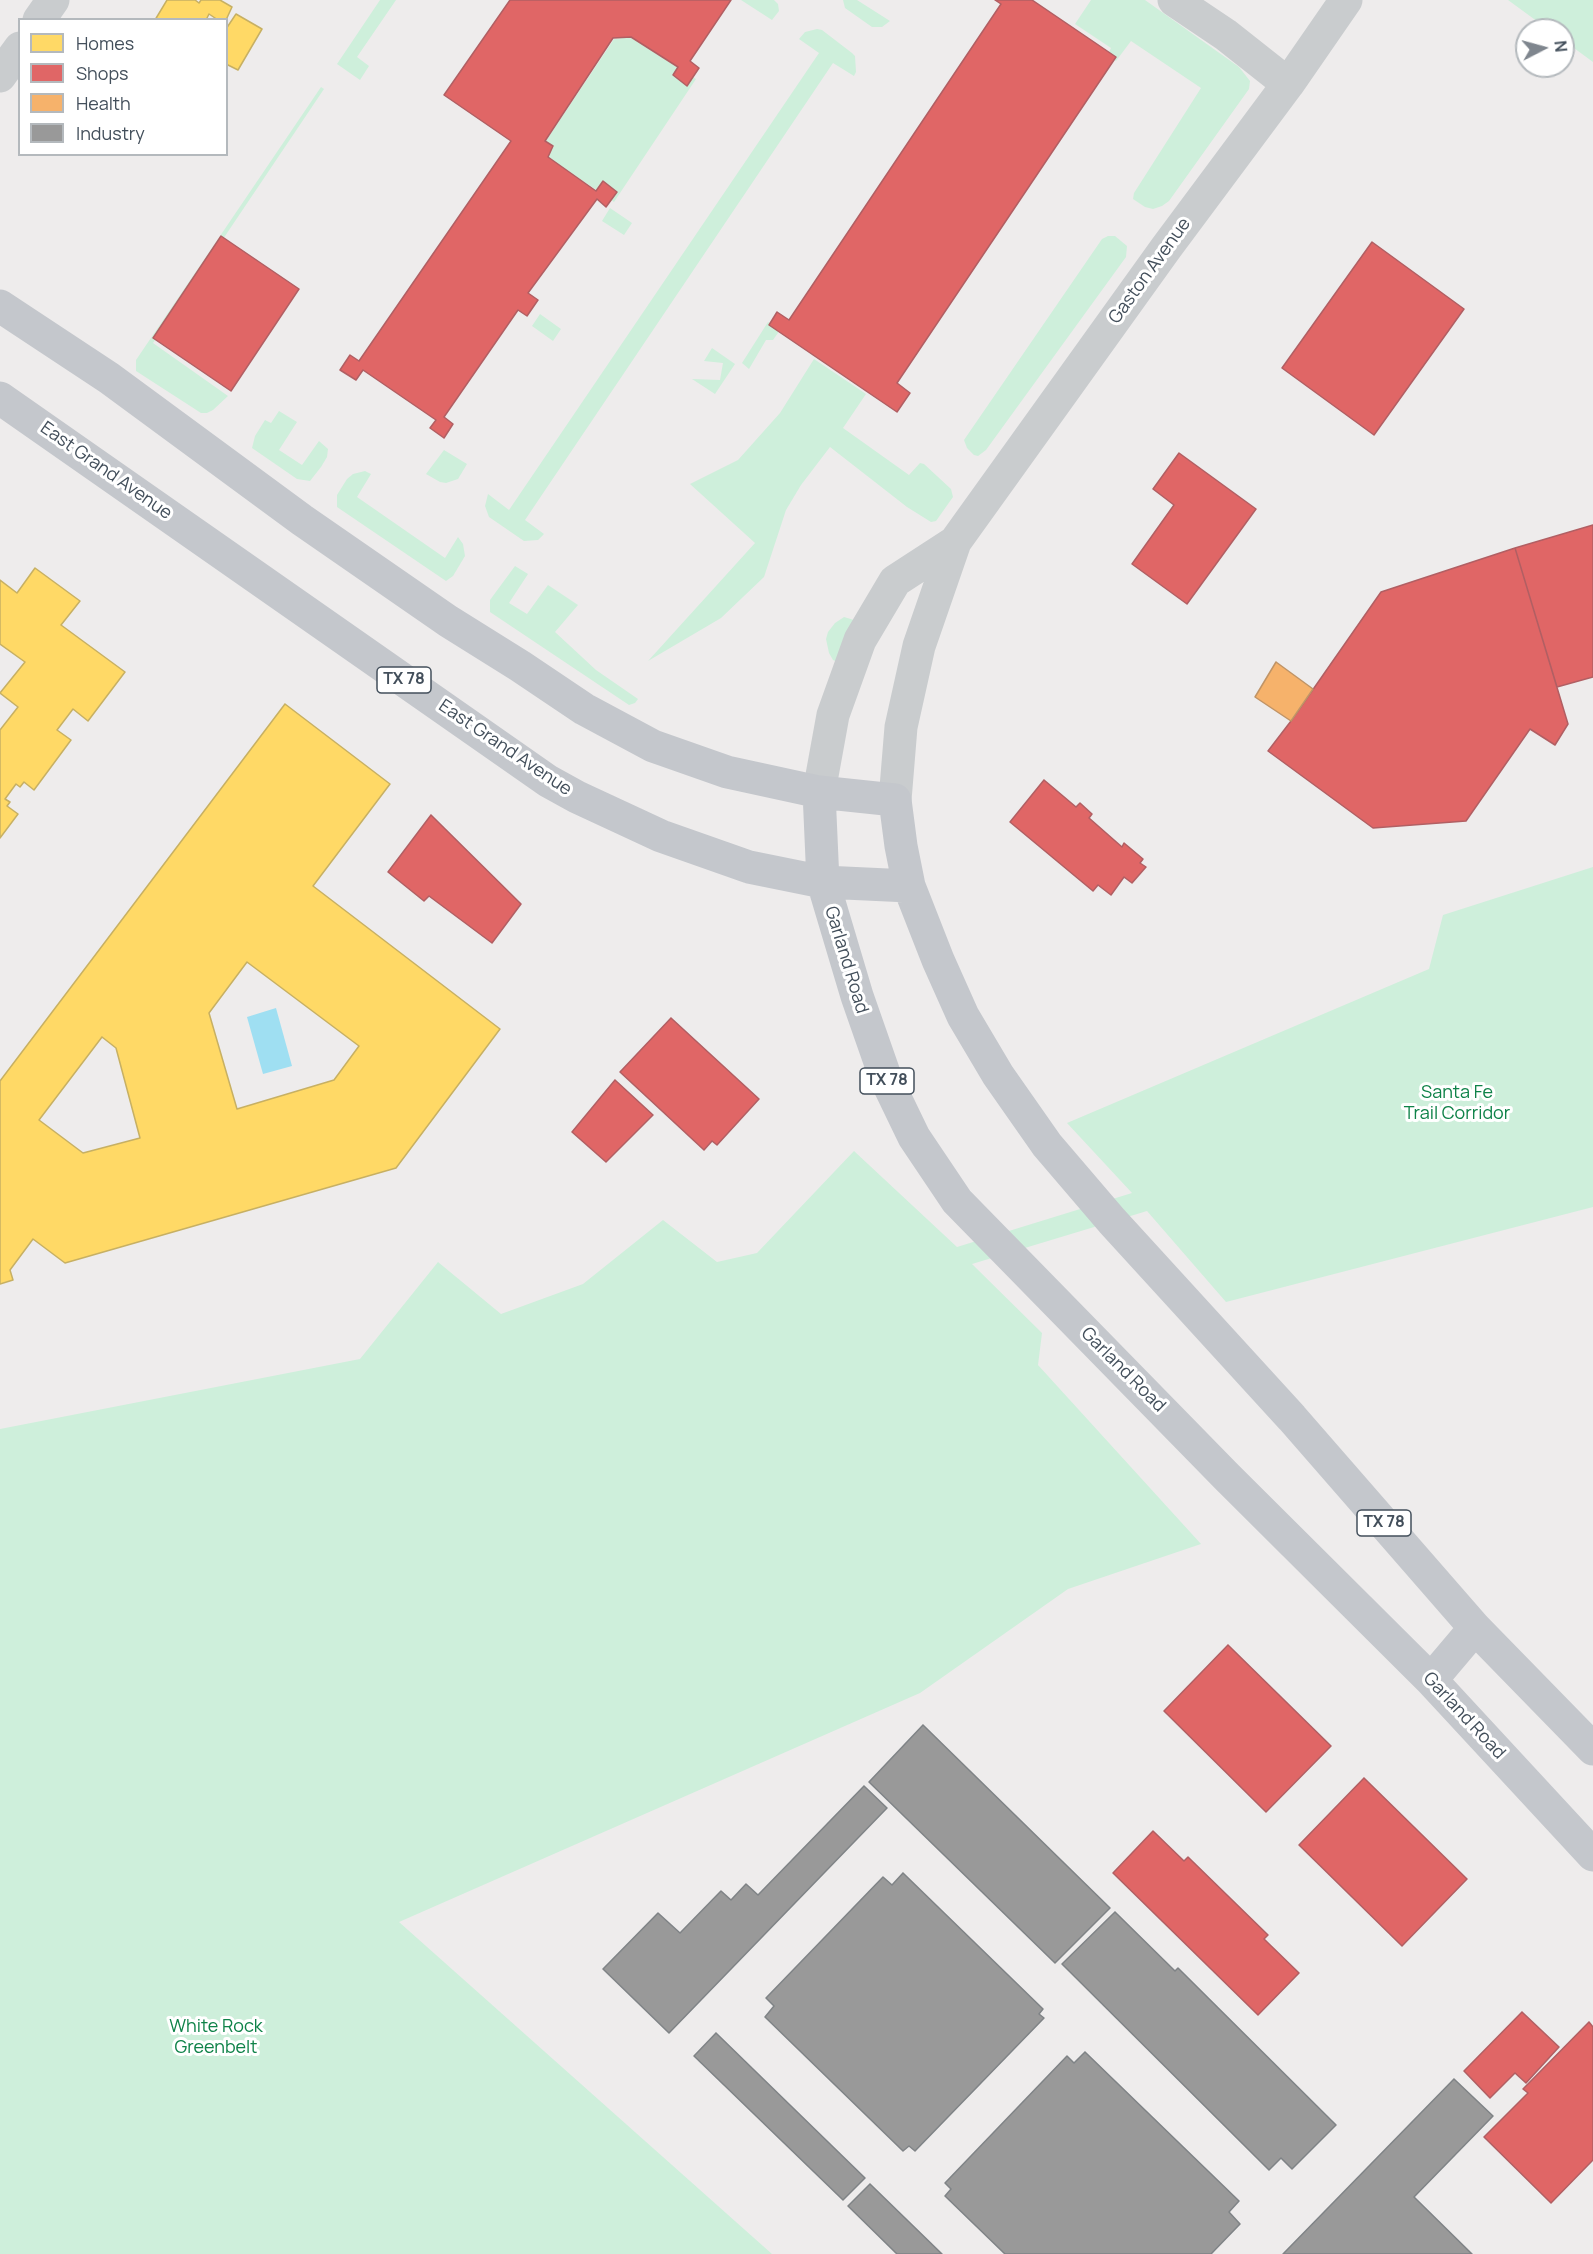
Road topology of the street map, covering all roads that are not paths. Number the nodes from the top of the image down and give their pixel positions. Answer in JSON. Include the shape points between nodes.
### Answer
{"nodes":[{"id":1,"x":52,"y":0,"type":"edge"},
{"id":2,"x":1174,"y":0,"type":"edge"},
{"id":3,"x":1346,"y":0,"type":"edge"},
{"id":4,"x":40,"y":18,"type":"edge"},
{"id":5,"x":18,"y":51,"type":"edge"},
{"id":6,"x":0,"y":76,"type":"edge"},
{"id":7,"x":1288,"y":84,"type":"junction"},
{"id":8,"x":0,"y":306,"type":"edge"},
{"id":9,"x":0,"y":398,"type":"edge"},
{"id":10,"x":955,"y":542,"type":"junction"},
{"id":11,"x":819,"y":792,"type":"junction"},
{"id":12,"x":895,"y":800,"type":"junction"},
{"id":13,"x":823,"y":882,"type":"junction"},
{"id":14,"x":909,"y":886,"type":"junction"},
{"id":15,"x":1475,"y":1628,"type":"junction"},
{"id":16,"x":1431,"y":1680,"type":"junction"},
{"id":17,"x":1593,"y":1749,"type":"edge"},
{"id":18,"x":1593,"y":1855,"type":"edge"}],
"edges":[{"from":1,"to":4,"type":"street"},
{"from":2,"to":7,"type":"street"},
{"from":3,"to":7,"type":"street","name":"Gaston Avenue"},
{"from":5,"to":6,"type":"street"},
{"from":7,"to":10,"type":"street","name":"Gaston Avenue"},
{"from":8,"to":11,"type":"main road","via":[[109,378],[448,621],[584,709],[653,746],[727,772]]},
{"from":9,"to":13,"type":"main road","name":"East Grand Avenue","number":"TX 78","via":[[548,781],[662,836],[749,867]]},
{"from":10,"to":11,"type":"street","name":"Gaston Avenue","via":[[895,581],[860,640],[833,715]]},
{"from":10,"to":12,"type":"street","name":"Gaston Avenue","via":[[919,646],[902,727]]},
{"from":11,"to":12,"type":"main road"},
{"from":11,"to":13,"type":"main road","name":"Garland Road","number":"TX 78"},
{"from":12,"to":14,"type":"main road","number":"TX 78"},
{"from":13,"to":14,"type":"main road","name":"East Grand Avenue","number":"TX 78"},
{"from":13,"to":16,"type":"main road","name":"Garland Road","number":"TX 78","via":[[856,996],[886,1079],[914,1137],[957,1201]]},
{"from":14,"to":15,"type":"main road","number":"TX 78","via":[[963,1016],[1047,1145]]},
{"from":15,"to":16,"type":"main road"},
{"from":15,"to":17,"type":"main road","number":"TX 78"},
{"from":16,"to":18,"type":"main road","name":"Garland Road","number":"TX 78"}]}
